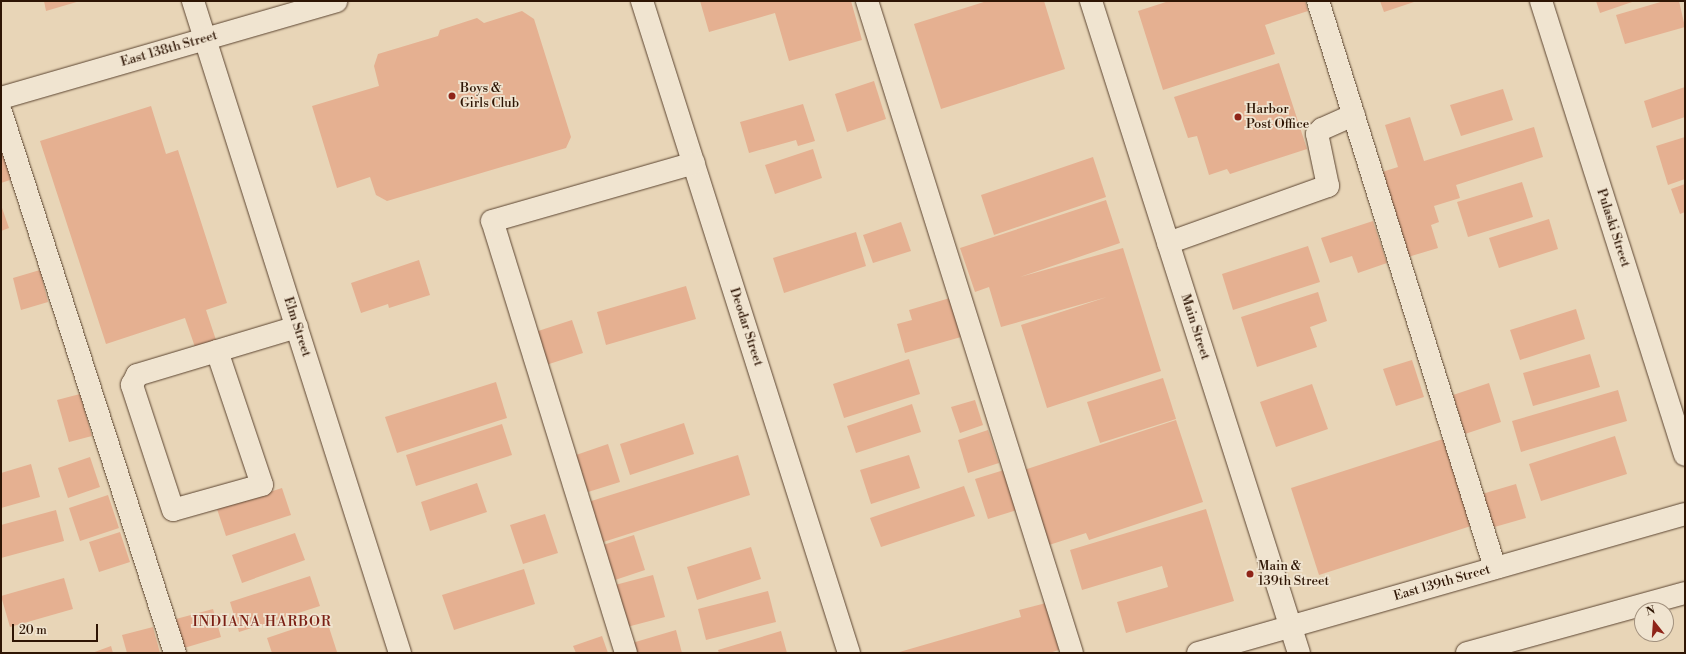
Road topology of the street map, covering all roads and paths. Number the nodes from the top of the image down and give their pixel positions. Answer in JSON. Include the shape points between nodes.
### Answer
{"nodes":[{"id":1,"x":193,"y":1,"type":"edge"},
{"id":2,"x":336,"y":1,"type":"edge"},
{"id":3,"x":642,"y":1,"type":"edge"},
{"id":4,"x":867,"y":1,"type":"edge"},
{"id":5,"x":1091,"y":1,"type":"edge"},
{"id":6,"x":1318,"y":1,"type":"edge"},
{"id":7,"x":1541,"y":1,"type":"edge"},
{"id":8,"x":205,"y":39,"type":"junction"},
{"id":9,"x":1,"y":98,"type":"edge"},
{"id":10,"x":1,"y":112,"type":"edge"},
{"id":11,"x":1354,"y":116,"type":"junction"},
{"id":12,"x":694,"y":163,"type":"junction"},
{"id":13,"x":1168,"y":243,"type":"junction"},
{"id":14,"x":296,"y":327,"type":"junction"},
{"id":15,"x":217,"y":351,"type":"junction"},
{"id":16,"x":1685,"y":455,"type":"edge"},
{"id":17,"x":1685,"y":514,"type":"edge"},
{"id":18,"x":1495,"y":568,"type":"junction"},
{"id":19,"x":1685,"y":593,"type":"edge"},
{"id":20,"x":1290,"y":626,"type":"junction"},
{"id":21,"x":175,"y":653,"type":"edge"},
{"id":22,"x":400,"y":653,"type":"edge"},
{"id":23,"x":626,"y":653,"type":"edge"},
{"id":24,"x":849,"y":653,"type":"edge"},
{"id":25,"x":1072,"y":653,"type":"edge"},
{"id":26,"x":1198,"y":653,"type":"edge"},
{"id":27,"x":1299,"y":653,"type":"edge"},
{"id":28,"x":1468,"y":653,"type":"edge"}],
"edges":[{"from":1,"to":8,"type":"street","name":"Elm Street"},
{"from":2,"to":8,"type":"street","name":"East 138th Street"},
{"from":3,"to":12,"type":"street","name":"Deodar Street"},
{"from":4,"to":25,"type":"street"},
{"from":5,"to":13,"type":"street","name":"Main Street"},
{"from":6,"to":11,"type":"street"},
{"from":7,"to":16,"type":"street","name":"Pulaski Street"},
{"from":8,"to":9,"type":"street","name":"East 138th Street"},
{"from":8,"to":14,"type":"street","name":"Elm Street"},
{"from":10,"to":21,"type":"street"},
{"from":11,"to":13,"type":"street","via":[[1322,129],[1317,134],[1328,186]]},
{"from":11,"to":18,"type":"street"},
{"from":12,"to":23,"type":"street","via":[[492,221]]},
{"from":12,"to":24,"type":"street","name":"Deodar Street"},
{"from":13,"to":20,"type":"street","name":"Main Street"},
{"from":14,"to":15,"type":"street"},
{"from":14,"to":22,"type":"street","name":"Elm Street"},
{"from":15,"to":15,"type":"street","via":[[137,375],[132,385],[173,510],[262,485]]},
{"from":17,"to":18,"type":"street","name":"East 139th Street"},
{"from":18,"to":20,"type":"street","name":"East 139th Street"},
{"from":19,"to":28,"type":"street"},
{"from":20,"to":26,"type":"street","name":"East 139th Street"},
{"from":20,"to":27,"type":"street","name":"Main Street"}]}
